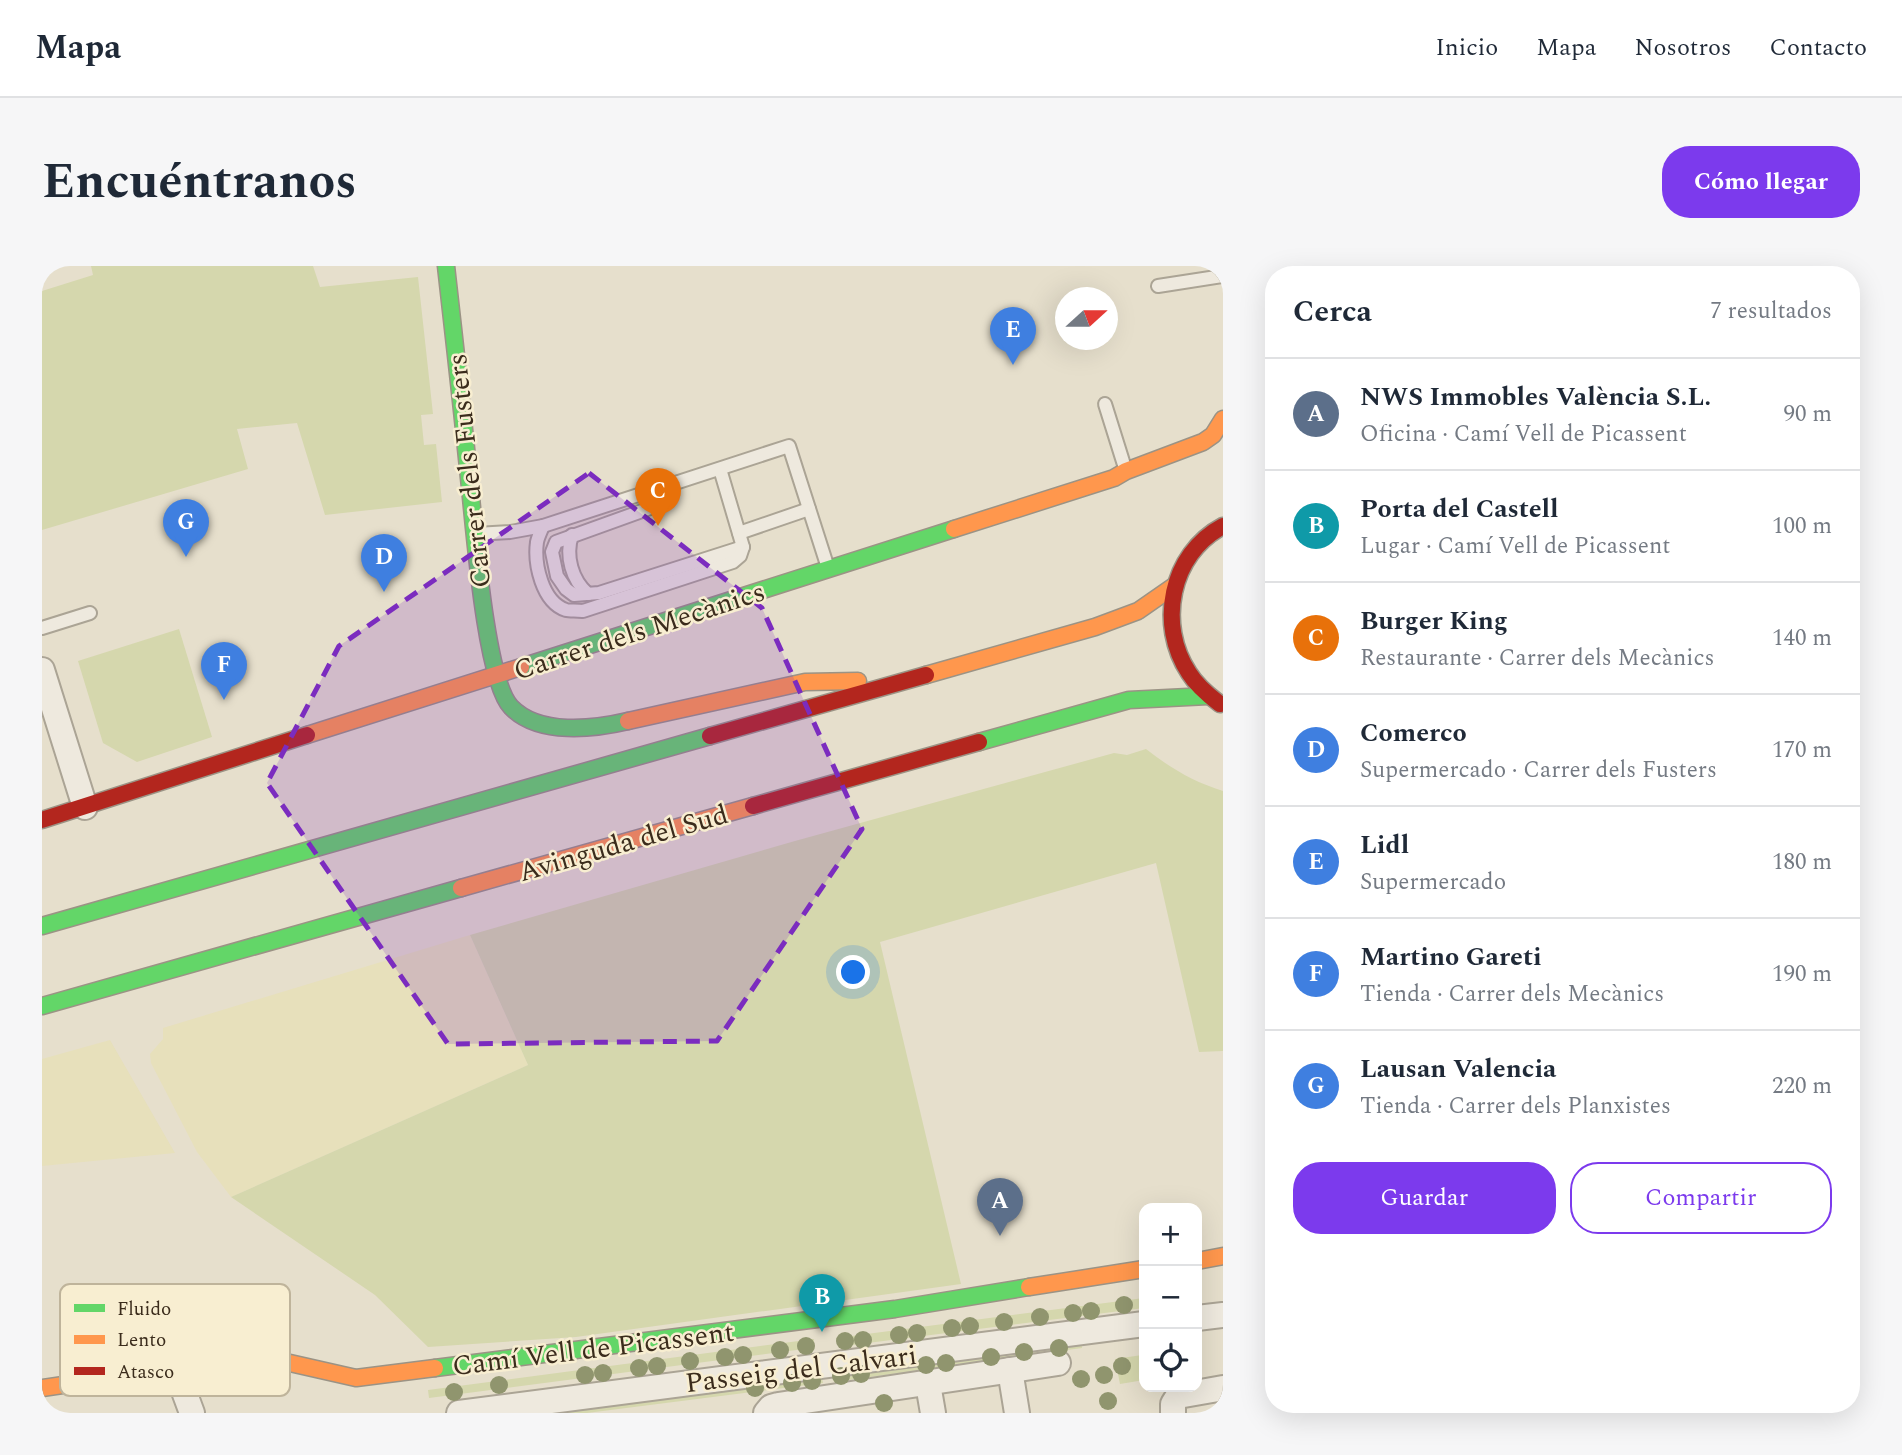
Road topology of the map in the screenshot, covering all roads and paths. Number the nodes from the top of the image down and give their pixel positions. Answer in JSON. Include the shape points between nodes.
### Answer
{"nodes":[{"id":1,"x":446,"y":266,"type":"edge"},
{"id":2,"x":1223,"y":276,"type":"edge"},
{"id":3,"x":1158,"y":286,"type":"dead end"},
{"id":4,"x":1105,"y":404,"type":"dead end"},
{"id":5,"x":1223,"y":419,"type":"edge"},
{"id":6,"x":720,"y":469,"type":"junction"},
{"id":7,"x":1126,"y":471,"type":"junction"},
{"id":8,"x":670,"y":485,"type":"junction"},
{"id":9,"x":810,"y":509,"type":"junction"},
{"id":10,"x":1221,"y":524,"type":"edge"},
{"id":11,"x":543,"y":526,"type":"junction"},
{"id":12,"x":739,"y":533,"type":"junction"},
{"id":13,"x":476,"y":534,"type":"junction"},
{"id":14,"x":743,"y":547,"type":"junction"},
{"id":15,"x":829,"y":569,"type":"junction"},
{"id":16,"x":1174,"y":586,"type":"junction"},
{"id":17,"x":90,"y":612,"type":"dead end"},
{"id":18,"x":42,"y":628,"type":"edge"},
{"id":19,"x":531,"y":665,"type":"junction"},
{"id":20,"x":42,"y":670,"type":"edge"},
{"id":21,"x":497,"y":676,"type":"junction"},
{"id":22,"x":911,"y":679,"type":"junction"},
{"id":23,"x":1208,"y":696,"type":"junction"},
{"id":24,"x":1223,"y":706,"type":"edge"},
{"id":25,"x":545,"y":724,"type":"junction"},
{"id":26,"x":85,"y":807,"type":"junction"},
{"id":27,"x":42,"y":820,"type":"edge"},
{"id":28,"x":42,"y":926,"type":"edge"},
{"id":29,"x":42,"y":1006,"type":"edge"},
{"id":30,"x":1221,"y":1257,"type":"edge"},
{"id":31,"x":1202,"y":1260,"type":"edge"},
{"id":32,"x":1139,"y":1270,"type":"edge"},
{"id":33,"x":1223,"y":1315,"type":"edge"},
{"id":34,"x":1202,"y":1317,"type":"edge"},
{"id":35,"x":1139,"y":1325,"type":"edge"},
{"id":36,"x":290,"y":1363,"type":"edge"},
{"id":37,"x":1058,"y":1363,"type":"dead end"},
{"id":38,"x":1010,"y":1370,"type":"junction"},
{"id":39,"x":928,"y":1384,"type":"junction"},
{"id":40,"x":60,"y":1385,"type":"edge"},
{"id":41,"x":42,"y":1388,"type":"edge"},
{"id":42,"x":1223,"y":1388,"type":"edge"},
{"id":43,"x":186,"y":1396,"type":"edge"},
{"id":44,"x":192,"y":1413,"type":"edge"},
{"id":45,"x":459,"y":1413,"type":"edge"},
{"id":46,"x":766,"y":1413,"type":"edge"},
{"id":47,"x":933,"y":1413,"type":"edge"},
{"id":48,"x":1017,"y":1413,"type":"edge"},
{"id":49,"x":1173,"y":1413,"type":"edge"}],
"edges":[{"from":1,"to":13,"type":"main road","name":"Carrer dels Fusters"},
{"from":2,"to":3,"type":"lane"},
{"from":4,"to":7,"type":"lane"},
{"from":5,"to":7,"type":"main road","name":"Carrer dels Mecànics","via":[[1203,442]]},
{"from":6,"to":8,"type":"lane"},
{"from":6,"to":9,"type":"lane","via":[[789,446]]},
{"from":6,"to":12,"type":"lane"},
{"from":7,"to":15,"type":"main road","name":"Carrer dels Mecànics"},
{"from":8,"to":11,"type":"lane"},
{"from":8,"to":14,"type":"lane","via":[[653,507],[572,535],[573,577],[588,594]]},
{"from":9,"to":12,"type":"lane"},
{"from":9,"to":15,"type":"lane"},
{"from":10,"to":16,"type":"main road","via":[[1184,563]]},
{"from":11,"to":13,"type":"lane"},
{"from":11,"to":14,"type":"lane","via":[[537,541],[545,593],[566,610],[583,611],[733,562]]},
{"from":12,"to":14,"type":"lane"},
{"from":13,"to":21,"type":"main road","name":"Carrer dels Fusters"},
{"from":15,"to":19,"type":"main road","name":"Carrer dels Mecànics"},
{"from":16,"to":22,"type":"main road","via":[[1138,611],[1107,622]]},
{"from":16,"to":23,"type":"main road","via":[[1170,616],[1174,646],[1187,674]]},
{"from":17,"to":18,"type":"lane"},
{"from":19,"to":21,"type":"main road","name":"Carrer dels Mecànics"},
{"from":19,"to":25,"type":"main road","via":[[524,676],[524,692],[528,706]]},
{"from":20,"to":26,"type":"street"},
{"from":21,"to":25,"type":"main road","name":"Carrer dels Fusters","via":[[512,707]]},
{"from":21,"to":26,"type":"main road","name":"Carrer dels Mecànics"},
{"from":22,"to":25,"type":"main road","name":"Carrer dels Fusters","via":[[805,682],[619,723],[587,728]]},
{"from":22,"to":28,"type":"main road"},
{"from":23,"to":24,"type":"main road"},
{"from":23,"to":29,"type":"main road","name":"Avinguda del Sud","via":[[1129,699]]},
{"from":26,"to":27,"type":"main road","name":"Carrer dels Mecànics"},
{"from":30,"to":31,"type":"main road"},
{"from":32,"to":36,"type":"main road","name":"Camí Vell de Picassent","via":[[832,1318],[356,1378]]},
{"from":33,"to":34,"type":"street"},
{"from":35,"to":45,"type":"street","name":"Passeig del Calvari"},
{"from":37,"to":38,"type":"street","name":"Passeig del Calvari"},
{"from":38,"to":39,"type":"street","name":"Passeig del Calvari"},
{"from":38,"to":48,"type":"street"},
{"from":39,"to":46,"type":"street","name":"Passeig del Calvari","via":[[778,1405]]},
{"from":39,"to":47,"type":"street"},
{"from":40,"to":41,"type":"main road","name":"Camí Vell de Picassent"},
{"from":42,"to":49,"type":"street","via":[[1178,1396]]},
{"from":43,"to":44,"type":"street"}]}
